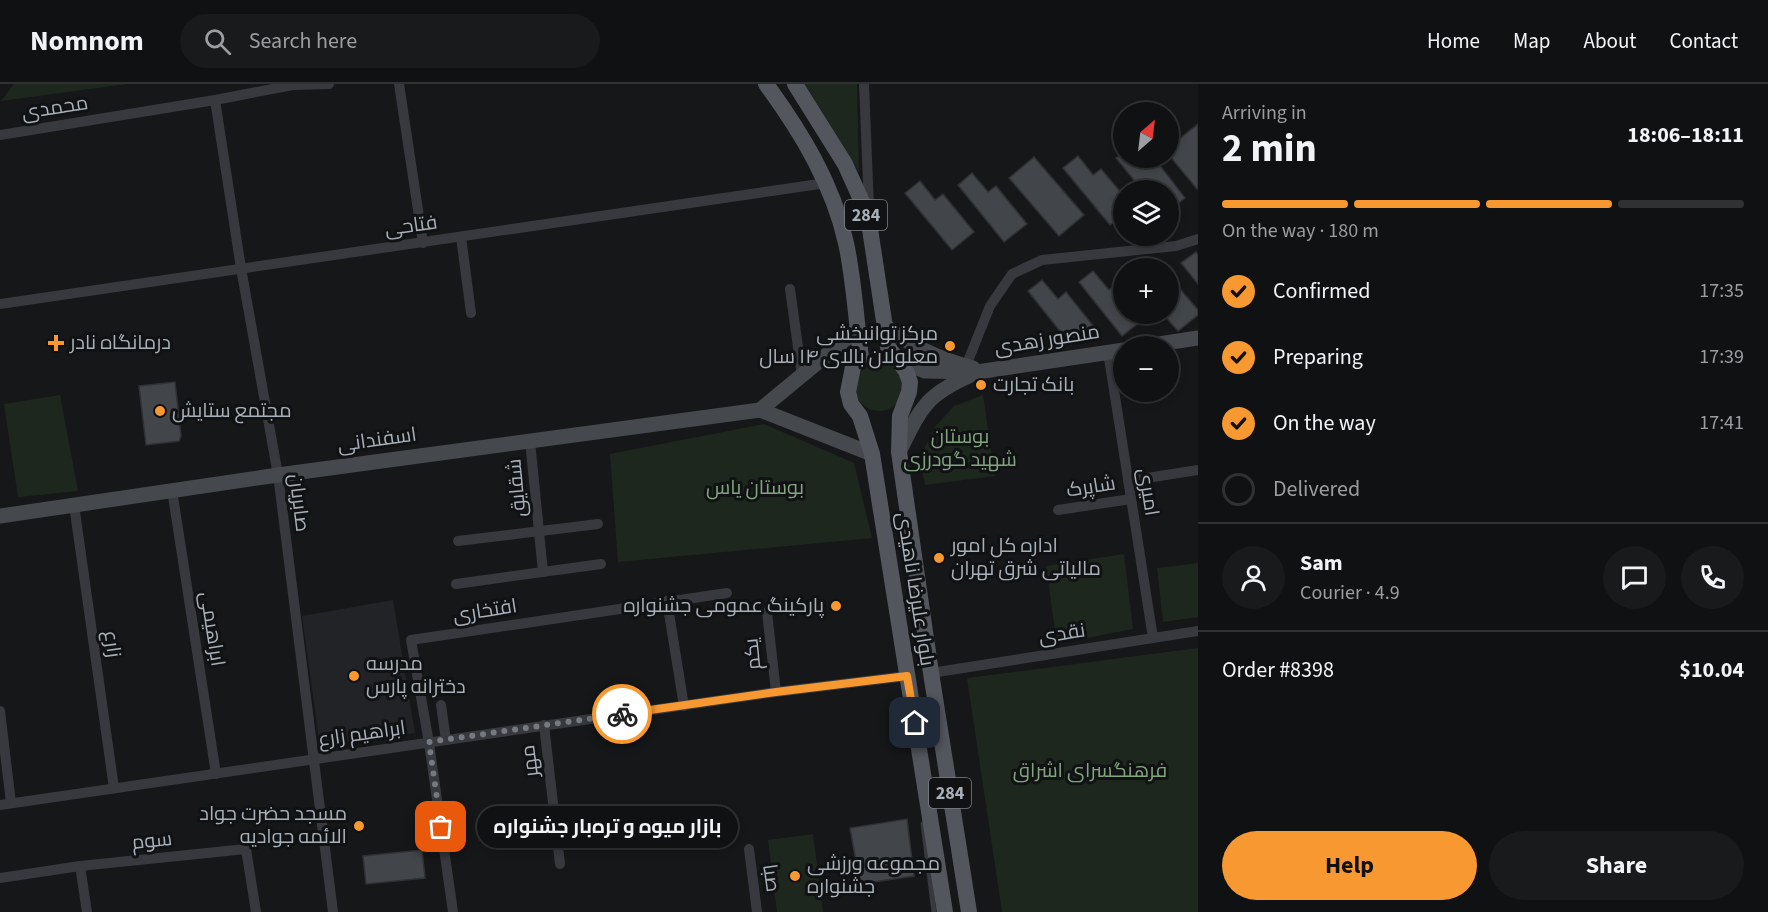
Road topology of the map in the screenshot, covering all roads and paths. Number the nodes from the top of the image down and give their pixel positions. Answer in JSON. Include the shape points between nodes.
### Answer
{"nodes":[{"id":1,"x":328,"y":84,"type":"edge"},
{"id":2,"x":399,"y":84,"type":"edge"},
{"id":3,"x":766,"y":84,"type":"edge"},
{"id":4,"x":795,"y":84,"type":"edge"},
{"id":5,"x":864,"y":84,"type":"edge"},
{"id":6,"x":292,"y":85,"type":"edge"},
{"id":7,"x":215,"y":100,"type":"junction"},
{"id":8,"x":822,"y":125,"type":"junction"},
{"id":9,"x":0,"y":135,"type":"edge"},
{"id":10,"x":801,"y":136,"type":"junction"},
{"id":11,"x":845,"y":164,"type":"junction"},
{"id":12,"x":824,"y":178,"type":"junction"},
{"id":13,"x":870,"y":229,"type":"junction"},
{"id":14,"x":461,"y":237,"type":"junction"},
{"id":15,"x":1198,"y":239,"type":"edge"},
{"id":16,"x":423,"y":243,"type":"junction"},
{"id":17,"x":241,"y":268,"type":"junction"},
{"id":18,"x":790,"y":289,"type":"dead end"},
{"id":19,"x":0,"y":304,"type":"edge"},
{"id":20,"x":471,"y":313,"type":"dead end"},
{"id":21,"x":884,"y":326,"type":"junction"},
{"id":22,"x":858,"y":329,"type":"junction"},
{"id":23,"x":1198,"y":338,"type":"edge"},
{"id":24,"x":1179,"y":341,"type":"edge"},
{"id":25,"x":1113,"y":351,"type":"edge"},
{"id":26,"x":1107,"y":352,"type":"junction"},
{"id":27,"x":897,"y":360,"type":"junction"},
{"id":28,"x":976,"y":370,"type":"junction"},
{"id":29,"x":802,"y":376,"type":"junction"},
{"id":30,"x":760,"y":410,"type":"junction"},
{"id":31,"x":530,"y":441,"type":"junction"},
{"id":32,"x":899,"y":452,"type":"junction"},
{"id":33,"x":872,"y":454,"type":"junction"},
{"id":34,"x":1198,"y":470,"type":"edge"},
{"id":35,"x":278,"y":475,"type":"junction"},
{"id":36,"x":1128,"y":481,"type":"junction"},
{"id":37,"x":172,"y":490,"type":"junction"},
{"id":38,"x":1131,"y":499,"type":"junction"},
{"id":39,"x":74,"y":505,"type":"junction"},
{"id":40,"x":1058,"y":510,"type":"dead end"},
{"id":41,"x":0,"y":516,"type":"edge"},
{"id":42,"x":598,"y":524,"type":"dead end"},
{"id":43,"x":539,"y":531,"type":"junction"},
{"id":44,"x":458,"y":541,"type":"dead end"},
{"id":45,"x":601,"y":564,"type":"dead end"},
{"id":46,"x":543,"y":572,"type":"junction"},
{"id":47,"x":456,"y":584,"type":"dead end"},
{"id":48,"x":727,"y":592,"type":"dead end"},
{"id":49,"x":668,"y":602,"type":"junction"},
{"id":50,"x":766,"y":612,"type":"dead end"},
{"id":51,"x":898,"y":617,"type":"junction"},
{"id":52,"x":924,"y":621,"type":"junction"},
{"id":53,"x":1198,"y":631,"type":"edge"},
{"id":54,"x":1153,"y":638,"type":"junction"},
{"id":55,"x":928,"y":654,"type":"junction"},
{"id":56,"x":904,"y":656,"type":"junction"},
{"id":57,"x":931,"y":674,"type":"junction"},
{"id":58,"x":907,"y":676,"type":"junction"},
{"id":59,"x":776,"y":692,"type":"junction"},
{"id":60,"x":441,"y":705,"type":"dead end"},
{"id":61,"x":684,"y":705,"type":"junction"},
{"id":62,"x":0,"y":711,"type":"edge"},
{"id":63,"x":544,"y":725,"type":"junction"},
{"id":64,"x":446,"y":740,"type":"junction"},
{"id":65,"x":429,"y":742,"type":"junction"},
{"id":66,"x":313,"y":759,"type":"junction"},
{"id":67,"x":216,"y":774,"type":"junction"},
{"id":68,"x":114,"y":788,"type":"junction"},
{"id":69,"x":926,"y":793,"type":"junction"},
{"id":70,"x":6,"y":804,"type":"edge"},
{"id":71,"x":749,"y":849,"type":"dead end"},
{"id":72,"x":560,"y":864,"type":"dead end"},
{"id":73,"x":81,"y":866,"type":"junction"},
{"id":74,"x":0,"y":878,"type":"edge"},
{"id":75,"x":87,"y":912,"type":"edge"},
{"id":76,"x":256,"y":912,"type":"edge"},
{"id":77,"x":333,"y":912,"type":"edge"},
{"id":78,"x":453,"y":912,"type":"edge"},
{"id":79,"x":757,"y":912,"type":"edge"},
{"id":80,"x":934,"y":912,"type":"edge"},
{"id":81,"x":945,"y":912,"type":"edge"},
{"id":82,"x":969,"y":912,"type":"edge"}],
"edges":[{"from":1,"to":6,"type":"street","name":"محمدی"},
{"from":2,"to":16,"type":"street"},
{"from":3,"to":10,"type":"main road","number":"284"},
{"from":4,"to":8,"type":"main road","number":"284"},
{"from":5,"to":13,"type":"street"},
{"from":6,"to":7,"type":"street","name":"محمدی"},
{"from":7,"to":9,"type":"street","name":"محمدی"},
{"from":7,"to":17,"type":"street","name":"صابریان"},
{"from":8,"to":10,"type":"main road","via":[[822,134],[816,141]]},
{"from":8,"to":11,"type":"main road","number":"284"},
{"from":10,"to":12,"type":"main road","number":"284"},
{"from":11,"to":12,"type":"main road","via":[[831,159],[824,165]]},
{"from":11,"to":13,"type":"main road","number":"284"},
{"from":12,"to":14,"type":"street","name":"فتاحی"},
{"from":12,"to":22,"type":"main road","number":"284","via":[[846,244]]},
{"from":13,"to":21,"type":"main road","number":"284"},
{"from":14,"to":16,"type":"street","name":"فتاحی"},
{"from":14,"to":20,"type":"street"},
{"from":15,"to":28,"type":"street","via":[[1176,246],[1042,260],[1012,274],[990,306]]},
{"from":16,"to":17,"type":"street","name":"فتاحی"},
{"from":17,"to":19,"type":"street","name":"فتاحی"},
{"from":17,"to":35,"type":"street","name":"صابریان"},
{"from":18,"to":29,"type":"street"},
{"from":21,"to":27,"type":"main road","number":"284","via":[[888,347]]},
{"from":21,"to":28,"type":"main road","via":[[930,355]]},
{"from":22,"to":29,"type":"main road"},
{"from":22,"to":33,"type":"main road","name":"بلوار علیرضا ناهیدی","number":"284","via":[[861,357],[853,367],[848,392]]},
{"from":23,"to":24,"type":"main road"},
{"from":25,"to":26,"type":"main road","name":"منصور زهدی"},
{"from":26,"to":28,"type":"main road","name":"منصور زهدی"},
{"from":26,"to":36,"type":"street","name":"امیری"},
{"from":27,"to":28,"type":"main road","name":"منصور زهدی","via":[[925,371]]},
{"from":27,"to":32,"type":"main road","name":"بلوار علیرضا ناهیدی","number":"284","via":[[910,382],[900,416]]},
{"from":28,"to":32,"type":"main road","name":"منصور زهدی","via":[[928,400]]},
{"from":29,"to":30,"type":"main road"},
{"from":30,"to":31,"type":"main road","name":"اسفندانی"},
{"from":30,"to":33,"type":"main road"},
{"from":31,"to":35,"type":"main road","name":"اسفندانی"},
{"from":31,"to":43,"type":"street","name":"شقایق"},
{"from":32,"to":52,"type":"main road","name":"بلوار علیرضا ناهیدی","number":"284"},
{"from":33,"to":51,"type":"main road","name":"بلوار علیرضا ناهیدی","number":"284"},
{"from":34,"to":36,"type":"street"},
{"from":35,"to":37,"type":"main road","name":"اسفندانی"},
{"from":35,"to":66,"type":"street","name":"صابریان"},
{"from":36,"to":38,"type":"street","name":"امیری"},
{"from":37,"to":39,"type":"main road","name":"اسفندانی"},
{"from":37,"to":67,"type":"street","name":"ابراهیمی"},
{"from":38,"to":40,"type":"street","name":"شاپرک"},
{"from":38,"to":54,"type":"street","name":"امیری"},
{"from":39,"to":41,"type":"main road","name":"اسفندانی"},
{"from":39,"to":68,"type":"street","name":"زارع"},
{"from":42,"to":43,"type":"street","name":"شقایق"},
{"from":43,"to":44,"type":"street","name":"شقایق"},
{"from":43,"to":46,"type":"street","name":"شقایق"},
{"from":45,"to":46,"type":"street"},
{"from":46,"to":47,"type":"street"},
{"from":48,"to":49,"type":"street","name":"افتخاری"},
{"from":49,"to":61,"type":"street"},
{"from":49,"to":65,"type":"street","name":"افتخاری","via":[[411,640]]},
{"from":50,"to":59,"type":"street","name":"یکم"},
{"from":51,"to":52,"type":"main road","via":[[912,627]]},
{"from":51,"to":56,"type":"main road","name":"بلوار علیرضا ناهیدی","number":"284"},
{"from":52,"to":55,"type":"main road","name":"بلوار علیرضا ناهیدی","number":"284"},
{"from":53,"to":54,"type":"street","name":"نقدی"},
{"from":54,"to":57,"type":"street","name":"نقدی"},
{"from":55,"to":56,"type":"main road","via":[[916,645]]},
{"from":55,"to":57,"type":"main road","name":"بلوار علیرضا ناهیدی","number":"284"},
{"from":56,"to":58,"type":"main road","name":"بلوار علیرضا ناهیدی","number":"284"},
{"from":57,"to":82,"type":"main road","name":"بلوار علیرضا ناهیدی","number":"284"},
{"from":58,"to":59,"type":"street","name":"ابراهیم زارع"},
{"from":58,"to":69,"type":"main road","name":"بلوار علیرضا ناهیدی","number":"284"},
{"from":59,"to":61,"type":"street","name":"ابراهیم زارع"},
{"from":60,"to":64,"type":"street"},
{"from":61,"to":63,"type":"street","name":"ابراهیم زارع"},
{"from":62,"to":70,"type":"street"},
{"from":63,"to":64,"type":"street","name":"ابراهیم زارع"},
{"from":63,"to":72,"type":"street","name":"مهر"},
{"from":64,"to":65,"type":"street","name":"ابراهیم زارع"},
{"from":65,"to":66,"type":"street","name":"ابراهیم زارع"},
{"from":65,"to":78,"type":"street"},
{"from":66,"to":67,"type":"street","name":"ابراهیم زارع"},
{"from":66,"to":77,"type":"street","name":"صابریان"},
{"from":67,"to":68,"type":"street","name":"ابراهیم زارع"},
{"from":68,"to":70,"type":"street","name":"ابراهیم زارع"},
{"from":69,"to":80,"type":"lane","via":[[922,822]]},
{"from":69,"to":81,"type":"main road","name":"بلوار علیرضا ناهیدی","number":"284"},
{"from":71,"to":79,"type":"street","name":"صبا"},
{"from":73,"to":74,"type":"street","name":"سوم"},
{"from":73,"to":75,"type":"street"},
{"from":73,"to":76,"type":"street","name":"سوم","via":[[246,849]]}]}
